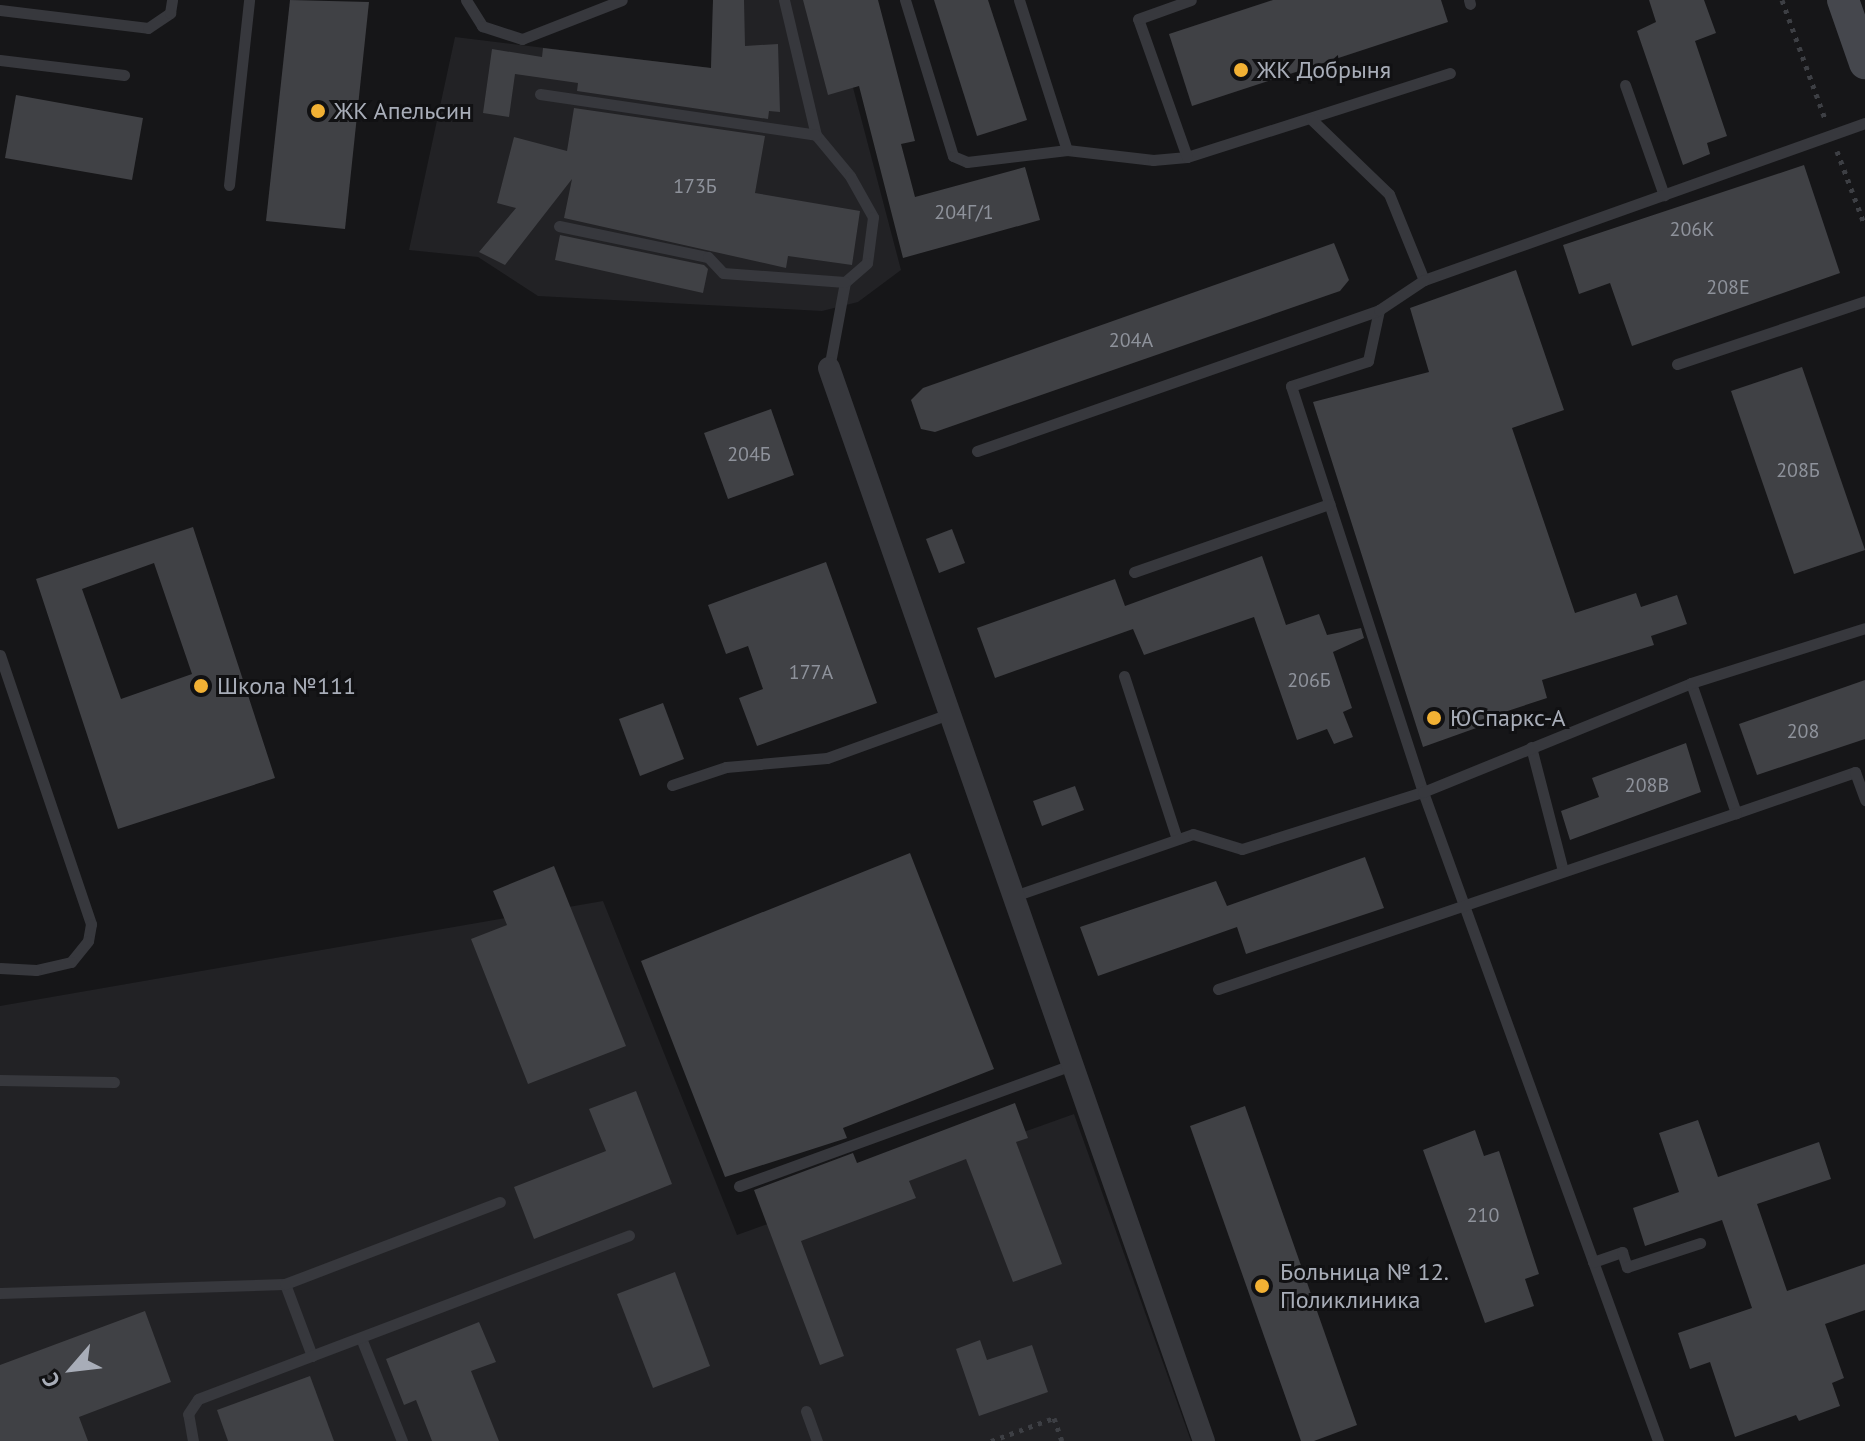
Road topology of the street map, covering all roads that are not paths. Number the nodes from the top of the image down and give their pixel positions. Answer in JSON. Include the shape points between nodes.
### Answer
{"nodes":[{"id":1,"x":172,"y":0,"type":"edge"},
{"id":2,"x":249,"y":0,"type":"edge"},
{"id":3,"x":466,"y":0,"type":"edge"},
{"id":4,"x":622,"y":0,"type":"edge"},
{"id":5,"x":784,"y":0,"type":"edge"},
{"id":6,"x":905,"y":0,"type":"edge"},
{"id":7,"x":1019,"y":0,"type":"edge"},
{"id":8,"x":1191,"y":0,"type":"edge"},
{"id":9,"x":1843,"y":0,"type":"edge"},
{"id":10,"x":0,"y":10,"type":"edge"},
{"id":11,"x":0,"y":60,"type":"edge"},
{"id":12,"x":1865,"y":63,"type":"edge"},
{"id":13,"x":1450,"y":73,"type":"dead end"},
{"id":14,"x":124,"y":75,"type":"dead end"},
{"id":15,"x":1625,"y":85,"type":"dead end"},
{"id":16,"x":540,"y":94,"type":"dead end"},
{"id":17,"x":1311,"y":119,"type":"junction"},
{"id":18,"x":1865,"y":123,"type":"edge"},
{"id":19,"x":816,"y":135,"type":"junction"},
{"id":20,"x":1067,"y":150,"type":"junction"},
{"id":21,"x":1187,"y":157,"type":"junction"},
{"id":22,"x":229,"y":185,"type":"dead end"},
{"id":23,"x":1664,"y":195,"type":"junction"},
{"id":24,"x":559,"y":226,"type":"dead end"},
{"id":25,"x":1424,"y":280,"type":"junction"},
{"id":26,"x":845,"y":282,"type":"junction"},
{"id":27,"x":1865,"y":301,"type":"edge"},
{"id":28,"x":1379,"y":310,"type":"junction"},
{"id":29,"x":1677,"y":364,"type":"dead end"},
{"id":30,"x":829,"y":368,"type":"joint"},
{"id":31,"x":977,"y":451,"type":"dead end"},
{"id":32,"x":1329,"y":504,"type":"junction"},
{"id":33,"x":1134,"y":572,"type":"dead end"},
{"id":34,"x":1865,"y":628,"type":"edge"},
{"id":35,"x":0,"y":655,"type":"edge"},
{"id":36,"x":1124,"y":676,"type":"dead end"},
{"id":37,"x":1691,"y":683,"type":"junction"},
{"id":38,"x":951,"y":713,"type":"junction"},
{"id":39,"x":1531,"y":747,"type":"junction"},
{"id":40,"x":672,"y":785,"type":"dead end"},
{"id":41,"x":1423,"y":792,"type":"junction"},
{"id":42,"x":1865,"y":800,"type":"edge"},
{"id":43,"x":1736,"y":813,"type":"junction"},
{"id":44,"x":1177,"y":839,"type":"junction"},
{"id":45,"x":1563,"y":871,"type":"junction"},
{"id":46,"x":1014,"y":896,"type":"junction"},
{"id":47,"x":1464,"y":909,"type":"junction"},
{"id":48,"x":0,"y":968,"type":"edge"},
{"id":49,"x":1218,"y":989,"type":"dead end"},
{"id":50,"x":1071,"y":1065,"type":"junction"},
{"id":51,"x":0,"y":1080,"type":"edge"},
{"id":52,"x":114,"y":1082,"type":"dead end"},
{"id":53,"x":739,"y":1186,"type":"dead end"},
{"id":54,"x":500,"y":1202,"type":"dead end"},
{"id":55,"x":629,"y":1235,"type":"dead end"},
{"id":56,"x":1700,"y":1243,"type":"dead end"},
{"id":57,"x":1593,"y":1262,"type":"junction"},
{"id":58,"x":285,"y":1284,"type":"junction"},
{"id":59,"x":0,"y":1293,"type":"edge"},
{"id":60,"x":361,"y":1338,"type":"junction"},
{"id":61,"x":312,"y":1356,"type":"junction"},
{"id":62,"x":806,"y":1411,"type":"dead end"},
{"id":63,"x":193,"y":1441,"type":"edge"},
{"id":64,"x":402,"y":1441,"type":"edge"},
{"id":65,"x":817,"y":1441,"type":"edge"},
{"id":66,"x":1204,"y":1441,"type":"edge"},
{"id":67,"x":1658,"y":1441,"type":"edge"}],
"edges":[{"from":1,"to":10,"type":"lane","via":[[170,13],[148,28]]},
{"from":2,"to":22,"type":"lane"},
{"from":3,"to":4,"type":"lane","via":[[482,26],[522,39]]},
{"from":5,"to":19,"type":"lane"},
{"from":6,"to":20,"type":"lane","via":[[953,156],[967,162]]},
{"from":7,"to":20,"type":"lane"},
{"from":8,"to":21,"type":"lane","via":[[1138,19]]},
{"from":9,"to":12,"type":"main road"},
{"from":11,"to":14,"type":"lane"},
{"from":13,"to":17,"type":"lane"},
{"from":15,"to":23,"type":"lane"},
{"from":16,"to":19,"type":"lane"},
{"from":17,"to":21,"type":"lane"},
{"from":17,"to":25,"type":"lane","via":[[1389,194]]},
{"from":18,"to":23,"type":"lane"},
{"from":19,"to":26,"type":"lane","via":[[850,176],[873,217],[867,263]]},
{"from":20,"to":21,"type":"lane","via":[[1153,160]]},
{"from":23,"to":25,"type":"lane"},
{"from":24,"to":26,"type":"lane","via":[[708,257],[723,273]]},
{"from":25,"to":28,"type":"lane"},
{"from":26,"to":30,"type":"lane"},
{"from":27,"to":29,"type":"lane"},
{"from":28,"to":31,"type":"lane"},
{"from":28,"to":32,"type":"lane","via":[[1368,361],[1291,386]]},
{"from":30,"to":38,"type":"street"},
{"from":32,"to":33,"type":"lane"},
{"from":32,"to":41,"type":"lane"},
{"from":34,"to":37,"type":"lane"},
{"from":35,"to":48,"type":"lane","via":[[91,924],[82,952],[71,962],[36,970]]},
{"from":36,"to":44,"type":"lane"},
{"from":37,"to":39,"type":"lane"},
{"from":37,"to":43,"type":"lane"},
{"from":38,"to":40,"type":"lane","via":[[827,758],[726,767]]},
{"from":38,"to":46,"type":"street"},
{"from":39,"to":41,"type":"lane"},
{"from":39,"to":45,"type":"lane"},
{"from":41,"to":44,"type":"lane","via":[[1242,849],[1193,834]]},
{"from":41,"to":47,"type":"lane"},
{"from":42,"to":43,"type":"lane","via":[[1855,772]]},
{"from":43,"to":45,"type":"lane"},
{"from":44,"to":46,"type":"lane"},
{"from":45,"to":47,"type":"lane"},
{"from":46,"to":50,"type":"street"},
{"from":47,"to":49,"type":"lane"},
{"from":47,"to":57,"type":"lane"},
{"from":50,"to":53,"type":"lane"},
{"from":50,"to":66,"type":"street"},
{"from":51,"to":52,"type":"lane"},
{"from":54,"to":58,"type":"lane"},
{"from":55,"to":60,"type":"lane"},
{"from":56,"to":57,"type":"lane","via":[[1627,1267],[1622,1252]]},
{"from":57,"to":67,"type":"lane"},
{"from":58,"to":59,"type":"lane"},
{"from":58,"to":61,"type":"lane"},
{"from":60,"to":61,"type":"lane"},
{"from":60,"to":64,"type":"lane"},
{"from":61,"to":63,"type":"lane","via":[[198,1399],[188,1414]]},
{"from":62,"to":65,"type":"lane"}]}
